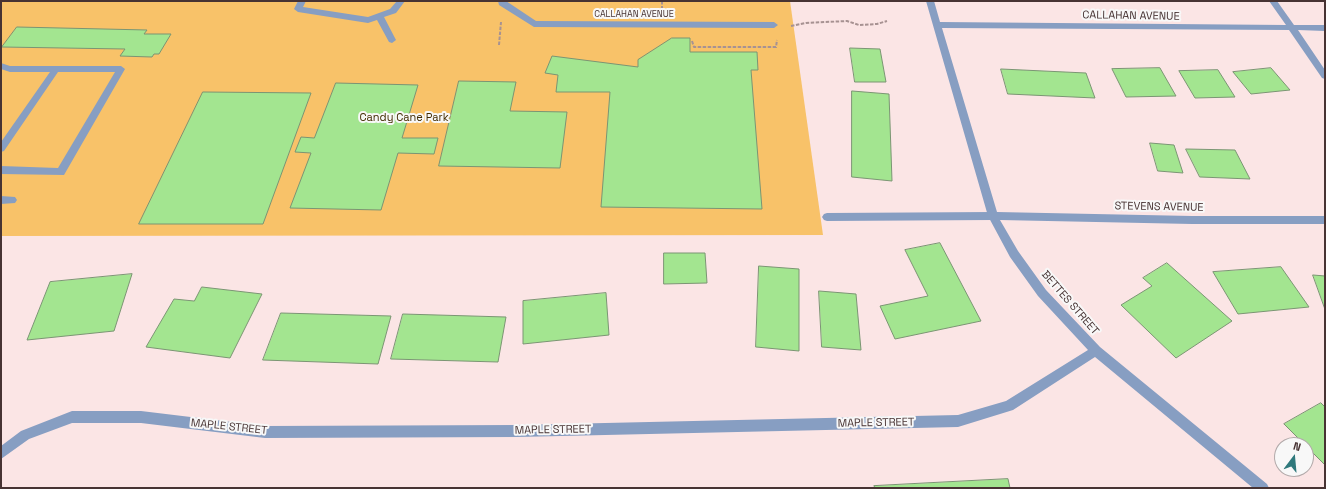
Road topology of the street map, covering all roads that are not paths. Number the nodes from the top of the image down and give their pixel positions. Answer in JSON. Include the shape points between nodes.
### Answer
{"nodes":[{"id":1,"x":302,"y":1,"type":"edge"},
{"id":2,"x":401,"y":1,"type":"edge"},
{"id":3,"x":502,"y":1,"type":"edge"},
{"id":4,"x":930,"y":1,"type":"edge"},
{"id":5,"x":1273,"y":1,"type":"edge"},
{"id":6,"x":379,"y":16,"type":"junction"},
{"id":7,"x":774,"y":25,"type":"dead end"},
{"id":8,"x":937,"y":25,"type":"junction"},
{"id":9,"x":1292,"y":28,"type":"junction"},
{"id":10,"x":1325,"y":28,"type":"edge"},
{"id":11,"x":392,"y":40,"type":"dead end"},
{"id":12,"x":1,"y":66,"type":"edge"},
{"id":13,"x":56,"y":69,"type":"junction"},
{"id":14,"x":1325,"y":76,"type":"edge"},
{"id":15,"x":1,"y":149,"type":"edge"},
{"id":16,"x":1,"y":170,"type":"edge"},
{"id":17,"x":1,"y":200,"type":"edge"},
{"id":18,"x":12,"y":200,"type":"dead end"},
{"id":19,"x":993,"y":216,"type":"junction"},
{"id":20,"x":827,"y":218,"type":"dead end"},
{"id":21,"x":1325,"y":220,"type":"edge"},
{"id":22,"x":1096,"y":351,"type":"junction"},
{"id":23,"x":1,"y":453,"type":"edge"},
{"id":24,"x":1263,"y":488,"type":"edge"}],
"edges":[{"from":1,"to":6,"type":"street","via":[[298,9],[368,20]]},
{"from":2,"to":6,"type":"street","via":[[393,11]]},
{"from":3,"to":7,"type":"street","name":"CALLAHAN AVENUE","via":[[534,24]]},
{"from":4,"to":8,"type":"street","name":"BETTES STREET"},
{"from":5,"to":9,"type":"street"},
{"from":6,"to":11,"type":"street"},
{"from":8,"to":9,"type":"street","name":"CALLAHAN AVENUE"},
{"from":8,"to":19,"type":"street","name":"BETTES STREET"},
{"from":9,"to":10,"type":"street","name":"CALLAHAN AVENUE"},
{"from":9,"to":14,"type":"street"},
{"from":12,"to":13,"type":"street","via":[[10,69]]},
{"from":13,"to":15,"type":"street"},
{"from":13,"to":16,"type":"street","via":[[121,68],[61,172]]},
{"from":17,"to":18,"type":"street"},
{"from":19,"to":20,"type":"street","name":"STEVENS AVENUE"},
{"from":19,"to":21,"type":"street","name":"STEVENS AVENUE"},
{"from":19,"to":22,"type":"street","name":"BETTES STREET","via":[[1014,254],[1042,293]]},
{"from":22,"to":23,"type":"street","name":"MAPLE STREET","via":[[1009,406],[958,421],[517,431],[265,432],[141,417],[72,417],[25,435]]},
{"from":22,"to":24,"type":"street","name":"BETTES STREET"}]}
